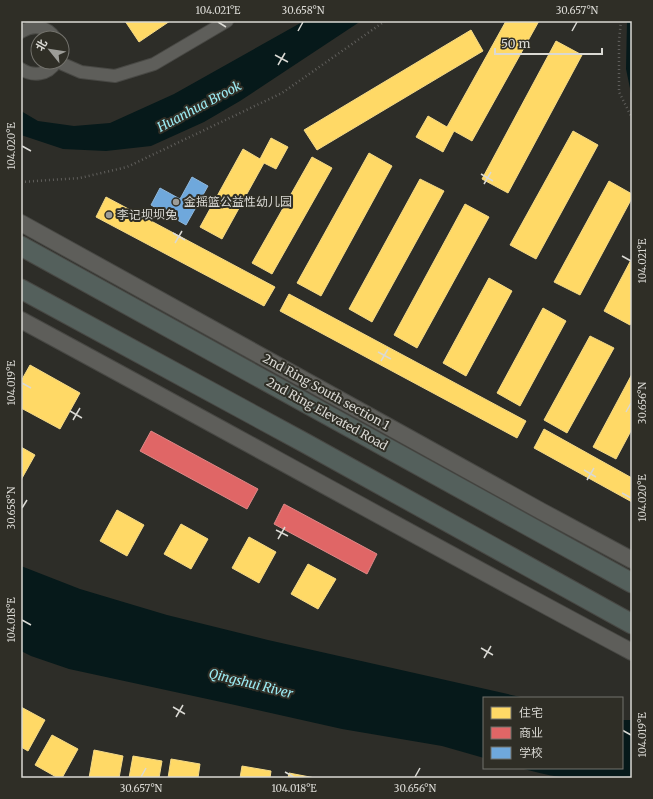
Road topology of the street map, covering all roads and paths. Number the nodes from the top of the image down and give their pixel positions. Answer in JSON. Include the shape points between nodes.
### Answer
{"nodes":[{"id":1,"x":227,"y":21,"type":"edge"},
{"id":2,"x":385,"y":21,"type":"edge"},
{"id":3,"x":621,"y":21,"type":"edge"},
{"id":4,"x":47,"y":30,"type":"edge"},
{"id":5,"x":21,"y":32,"type":"edge"},
{"id":6,"x":70,"y":67,"type":"edge"},
{"id":7,"x":49,"y":70,"type":"edge"},
{"id":8,"x":22,"y":74,"type":"edge"},
{"id":9,"x":632,"y":118,"type":"edge"},
{"id":10,"x":21,"y":182,"type":"edge"},
{"id":11,"x":21,"y":223,"type":"edge"},
{"id":12,"x":21,"y":246,"type":"edge"},
{"id":13,"x":21,"y":289,"type":"edge"},
{"id":14,"x":21,"y":320,"type":"edge"},
{"id":15,"x":632,"y":560,"type":"edge"},
{"id":16,"x":632,"y":583,"type":"edge"},
{"id":17,"x":632,"y":624,"type":"edge"},
{"id":18,"x":632,"y":652,"type":"edge"}],
"edges":[{"from":1,"to":6,"type":"street","via":[[154,64],[115,76],[81,72]]},
{"from":2,"to":10,"type":"path","via":[[282,93],[127,167],[80,178]]},
{"from":3,"to":9,"type":"path","via":[[619,92]]},
{"from":4,"to":5,"type":"street","via":[[31,27]]},
{"from":7,"to":8,"type":"street","via":[[41,74]]},
{"from":11,"to":15,"type":"main road","name":"2nd Ring South section 1"},
{"from":12,"to":16,"type":"highway","name":"2nd Ring Elevated Road"},
{"from":13,"to":17,"type":"highway"},
{"from":14,"to":18,"type":"main road"}]}
